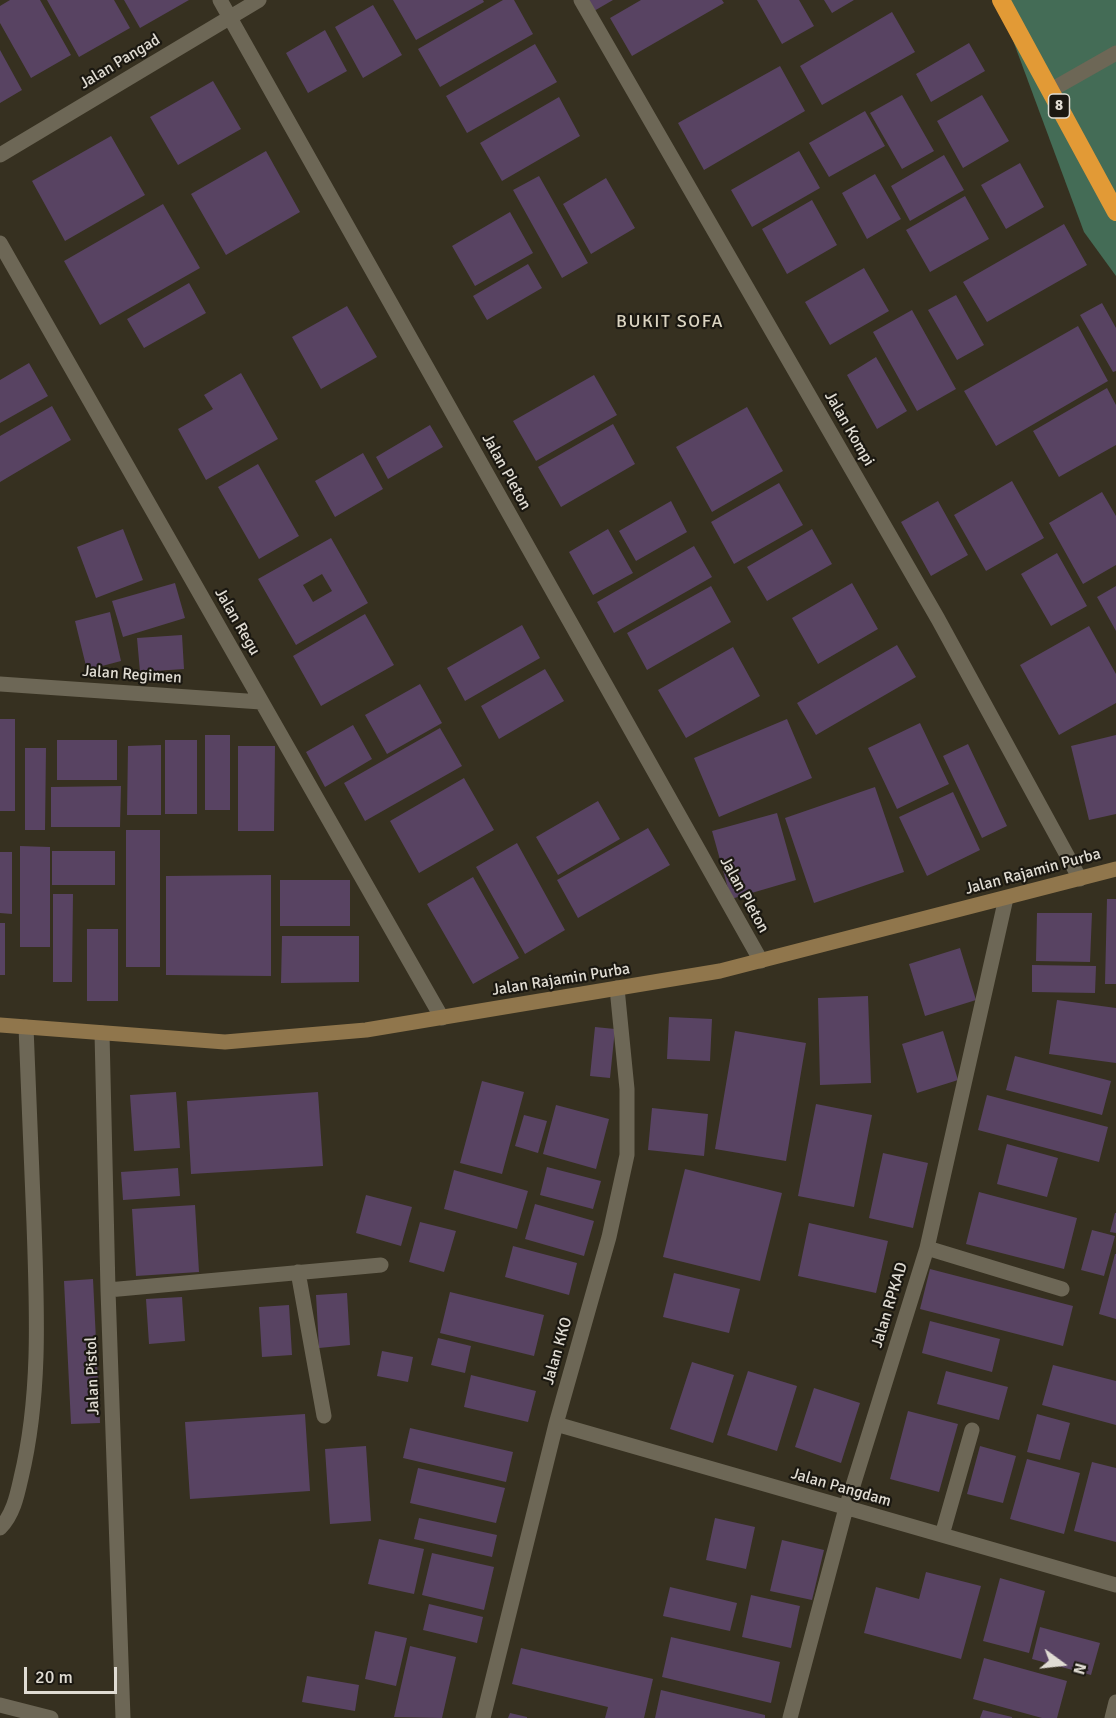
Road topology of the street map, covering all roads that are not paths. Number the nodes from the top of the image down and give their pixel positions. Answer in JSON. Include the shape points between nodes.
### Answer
{"nodes":[{"id":1,"x":220,"y":0,"type":"edge"},
{"id":2,"x":259,"y":0,"type":"edge"},
{"id":3,"x":581,"y":0,"type":"edge"},
{"id":4,"x":1001,"y":0,"type":"edge"},
{"id":5,"x":230,"y":18,"type":"junction"},
{"id":6,"x":1116,"y":53,"type":"edge"},
{"id":7,"x":1051,"y":90,"type":"junction"},
{"id":8,"x":0,"y":155,"type":"edge"},
{"id":9,"x":1116,"y":212,"type":"edge"},
{"id":10,"x":0,"y":243,"type":"edge"},
{"id":11,"x":0,"y":684,"type":"edge"},
{"id":12,"x":261,"y":702,"type":"junction"},
{"id":13,"x":1116,"y":869,"type":"edge"},
{"id":14,"x":1080,"y":879,"type":"junction"},
{"id":15,"x":1006,"y":898,"type":"junction"},
{"id":16,"x":761,"y":961,"type":"junction"},
{"id":17,"x":617,"y":988,"type":"junction"},
{"id":18,"x":442,"y":1018,"type":"junction"},
{"id":19,"x":0,"y":1026,"type":"edge"},
{"id":20,"x":26,"y":1027,"type":"junction"},
{"id":21,"x":102,"y":1033,"type":"junction"},
{"id":22,"x":927,"y":1248,"type":"junction"},
{"id":23,"x":381,"y":1265,"type":"dead end"},
{"id":24,"x":298,"y":1272,"type":"junction"},
{"id":25,"x":1062,"y":1289,"type":"dead end"},
{"id":26,"x":108,"y":1290,"type":"junction"},
{"id":27,"x":324,"y":1416,"type":"dead end"},
{"id":28,"x":556,"y":1424,"type":"junction"},
{"id":29,"x":972,"y":1430,"type":"dead end"},
{"id":30,"x":846,"y":1508,"type":"junction"},
{"id":31,"x":0,"y":1528,"type":"edge"},
{"id":32,"x":942,"y":1535,"type":"junction"},
{"id":33,"x":1116,"y":1585,"type":"edge"},
{"id":34,"x":1116,"y":1702,"type":"edge"},
{"id":35,"x":0,"y":1705,"type":"edge"},
{"id":36,"x":51,"y":1718,"type":"edge"},
{"id":37,"x":123,"y":1718,"type":"edge"},
{"id":38,"x":483,"y":1718,"type":"edge"},
{"id":39,"x":790,"y":1718,"type":"edge"},
{"id":40,"x":1112,"y":1718,"type":"edge"}],
"edges":[{"from":1,"to":5,"type":"street","name":"Jalan Pleton"},
{"from":2,"to":5,"type":"street","name":"Jalan Pangad"},
{"from":3,"to":14,"type":"street","name":"Jalan Kompi","via":[[938,619]]},
{"from":4,"to":7,"type":"highway","number":"8"},
{"from":5,"to":8,"type":"street","name":"Jalan Pangad"},
{"from":5,"to":16,"type":"street","name":"Jalan Pleton"},
{"from":6,"to":7,"type":"street"},
{"from":7,"to":9,"type":"highway","number":"8"},
{"from":10,"to":12,"type":"street","name":"Jalan Regu"},
{"from":11,"to":12,"type":"street","name":"Jalan Regimen"},
{"from":12,"to":18,"type":"street","name":"Jalan Regu"},
{"from":13,"to":14,"type":"street","name":"Jalan Rajamin Purba"},
{"from":14,"to":15,"type":"street","name":"Jalan Rajamin Purba"},
{"from":15,"to":16,"type":"street","name":"Jalan Rajamin Purba"},
{"from":15,"to":22,"type":"street","name":"Jalan RPKAD"},
{"from":16,"to":17,"type":"street","name":"Jalan Rajamin Purba"},
{"from":17,"to":18,"type":"street","name":"Jalan Rajamin Purba"},
{"from":17,"to":28,"type":"street","name":"Jalan KKO","via":[[627,1089],[627,1155],[609,1237]]},
{"from":18,"to":21,"type":"street","name":"Jalan Rajamin Purba","via":[[366,1030],[225,1042]]},
{"from":19,"to":20,"type":"street","name":"Jalan Rajamin Purba"},
{"from":20,"to":21,"type":"street","name":"Jalan Rajamin Purba"},
{"from":20,"to":31,"type":"street","via":[[38,1322],[33,1416],[26,1459],[8,1521]]},
{"from":21,"to":26,"type":"street","name":"Jalan Pistol"},
{"from":22,"to":25,"type":"street"},
{"from":22,"to":30,"type":"street","name":"Jalan RPKAD"},
{"from":23,"to":24,"type":"street"},
{"from":24,"to":26,"type":"street"},
{"from":24,"to":27,"type":"street"},
{"from":26,"to":37,"type":"street","name":"Jalan Pistol"},
{"from":28,"to":30,"type":"street","name":"Jalan Pangdam"},
{"from":28,"to":38,"type":"street","name":"Jalan KKO"},
{"from":29,"to":32,"type":"street"},
{"from":30,"to":32,"type":"street","name":"Jalan Pangdam"},
{"from":30,"to":39,"type":"street","name":"Jalan RPKAD"},
{"from":32,"to":33,"type":"street","name":"Jalan Pangdam"},
{"from":34,"to":40,"type":"street"},
{"from":35,"to":36,"type":"street"}]}
